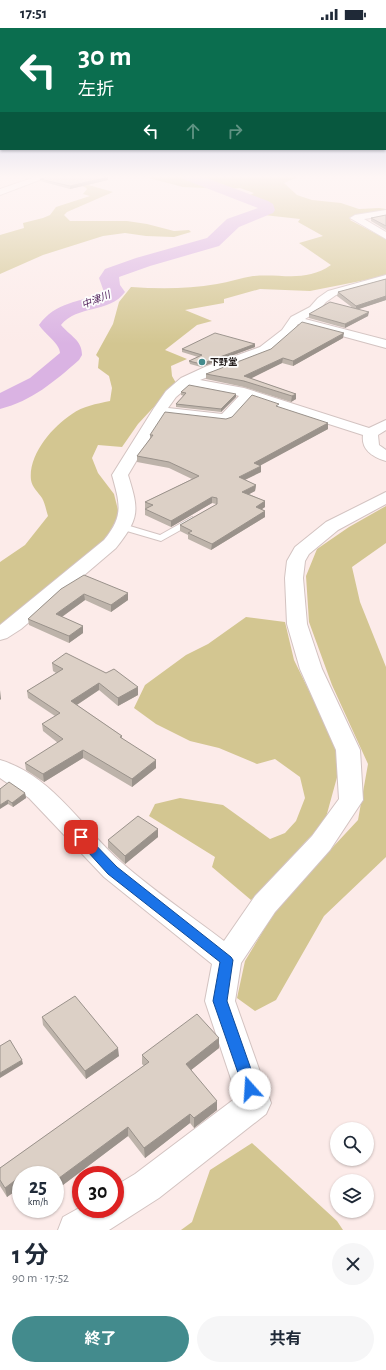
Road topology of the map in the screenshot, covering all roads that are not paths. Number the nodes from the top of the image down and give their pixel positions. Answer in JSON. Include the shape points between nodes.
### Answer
{"nodes":[{"id":1,"x":386,"y":278,"type":"edge"},
{"id":2,"x":295,"y":320,"type":"junction"},
{"id":3,"x":386,"y":344,"type":"edge"},
{"id":4,"x":186,"y":381,"type":"junction"},
{"id":5,"x":248,"y":394,"type":"junction"},
{"id":6,"x":159,"y":411,"type":"junction"},
{"id":7,"x":386,"y":424,"type":"edge"},
{"id":8,"x":371,"y":433,"type":"junction"},
{"id":9,"x":386,"y":456,"type":"edge"},
{"id":10,"x":386,"y":496,"type":"edge"},
{"id":11,"x":200,"y":515,"type":"edge"},
{"id":12,"x":123,"y":527,"type":"junction"},
{"id":13,"x":0,"y":634,"type":"edge"},
{"id":14,"x":0,"y":768,"type":"edge"},
{"id":15,"x":227,"y":960,"type":"junction"},
{"id":16,"x":124,"y":1200,"type":"edge"},
{"id":17,"x":95,"y":1218,"type":"edge"},
{"id":18,"x":76,"y":1230,"type":"edge"}],
"edges":[{"from":1,"to":2,"type":"street","via":[[332,293],[314,309]]},
{"from":2,"to":3,"type":"street"},
{"from":2,"to":4,"type":"street","via":[[286,333],[265,350]]},
{"from":4,"to":5,"type":"street"},
{"from":4,"to":6,"type":"street","via":[[171,394]]},
{"from":5,"to":6,"type":"street","via":[[226,419]]},
{"from":5,"to":8,"type":"street"},
{"from":6,"to":12,"type":"street","via":[[120,475],[129,506]]},
{"from":7,"to":8,"type":"street"},
{"from":8,"to":9,"type":"street","via":[[371,446]]},
{"from":10,"to":15,"type":"street","via":[[327,530],[301,551],[296,562],[294,578],[297,624],[311,669],[348,750],[351,800],[321,842],[265,904]]},
{"from":11,"to":12,"type":"lane","via":[[161,538]]},
{"from":12,"to":13,"type":"street","via":[[110,544]]},
{"from":14,"to":15,"type":"street","via":[[38,792],[113,870]]},
{"from":15,"to":16,"type":"street","via":[[220,1001],[255,1103],[147,1186]]},
{"from":17,"to":18,"type":"street"}]}
